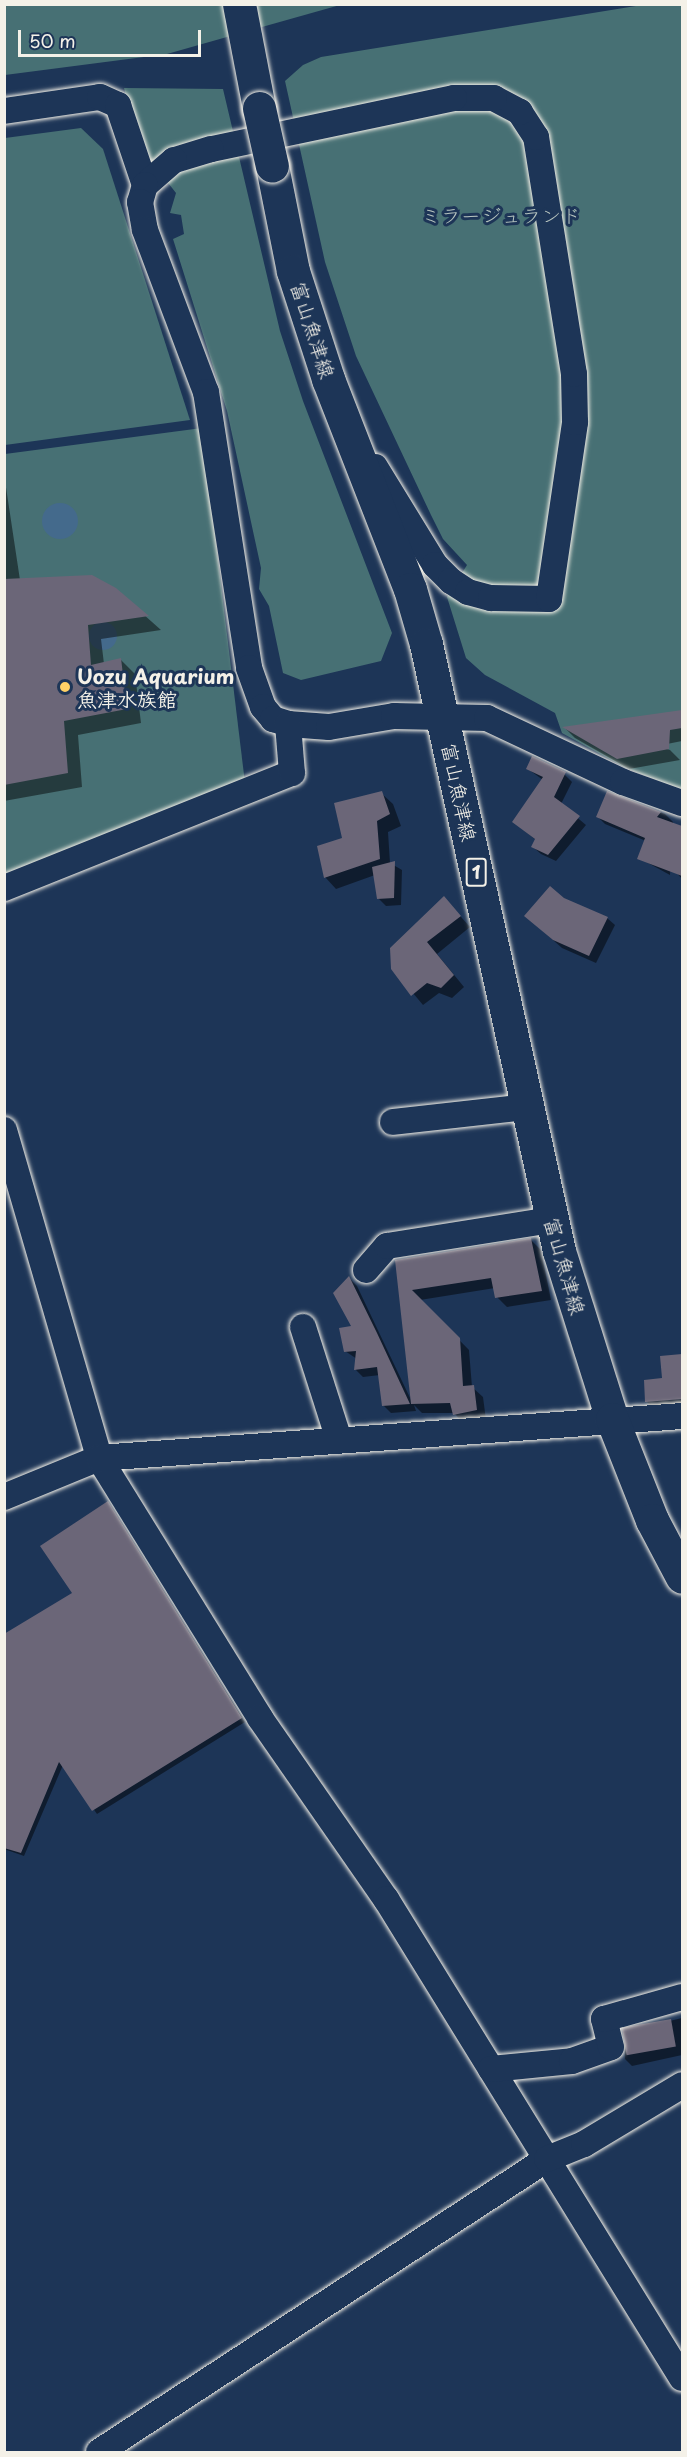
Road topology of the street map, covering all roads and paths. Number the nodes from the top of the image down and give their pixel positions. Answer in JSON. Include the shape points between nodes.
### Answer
{"nodes":[{"id":1,"x":238,"y":4,"type":"edge"},
{"id":2,"x":4,"y":111,"type":"edge"},
{"id":3,"x":145,"y":185,"type":"junction"},
{"id":4,"x":334,"y":396,"type":"junction"},
{"id":5,"x":443,"y":717,"type":"junction"},
{"id":6,"x":288,"y":724,"type":"junction"},
{"id":7,"x":682,"y":803,"type":"edge"},
{"id":8,"x":4,"y":888,"type":"edge"},
{"id":9,"x":526,"y":1107,"type":"junction"},
{"id":10,"x":393,"y":1122,"type":"dead end"},
{"id":11,"x":4,"y":1130,"type":"edge"},
{"id":12,"x":552,"y":1220,"type":"junction"},
{"id":13,"x":366,"y":1270,"type":"dead end"},
{"id":14,"x":303,"y":1327,"type":"dead end"},
{"id":15,"x":682,"y":1416,"type":"edge"},
{"id":16,"x":612,"y":1419,"type":"junction"},
{"id":17,"x":339,"y":1440,"type":"junction"},
{"id":18,"x":99,"y":1458,"type":"junction"},
{"id":19,"x":4,"y":1497,"type":"edge"},
{"id":20,"x":682,"y":1577,"type":"edge"},
{"id":21,"x":682,"y":1997,"type":"edge"},
{"id":22,"x":491,"y":2069,"type":"junction"},
{"id":23,"x":682,"y":2085,"type":"edge"},
{"id":24,"x":548,"y":2159,"type":"junction"},
{"id":25,"x":682,"y":2378,"type":"edge"},
{"id":26,"x":99,"y":2452,"type":"edge"}],
"edges":[{"from":1,"to":4,"type":"main road","name":"富山魚津線","number":"1","bridge":true,"via":[[293,271]]},
{"from":2,"to":3,"type":"street","via":[[100,97],[118,105]]},
{"from":3,"to":4,"type":"street","via":[[174,160],[211,149],[454,98],[494,98],[520,112],[536,137],[574,374],[575,422],[549,599],[491,598],[468,592],[451,581],[435,565],[396,505]]},
{"from":3,"to":6,"type":"street","via":[[140,202],[145,230],[206,392],[249,668],[263,707],[273,719]]},
{"from":4,"to":5,"type":"main road","name":"富山魚津線","number":"1","via":[[410,589]]},
{"from":5,"to":6,"type":"street","via":[[394,716],[329,728]]},
{"from":5,"to":7,"type":"street","via":[[495,721],[623,782]]},
{"from":5,"to":9,"type":"main road","name":"富山魚津線","number":"1"},
{"from":6,"to":8,"type":"street","via":[[292,773]]},
{"from":9,"to":10,"type":"street"},
{"from":9,"to":12,"type":"main road","name":"富山魚津線","number":"1"},
{"from":11,"to":18,"type":"street"},
{"from":12,"to":13,"type":"street","via":[[387,1246]]},
{"from":12,"to":16,"type":"main road","name":"富山魚津線","number":"1"},
{"from":14,"to":17,"type":"street"},
{"from":15,"to":16,"type":"street"},
{"from":16,"to":17,"type":"street"},
{"from":16,"to":20,"type":"main road","name":"富山魚津線","number":"1","via":[[652,1520]]},
{"from":17,"to":18,"type":"street"},
{"from":18,"to":19,"type":"street"},
{"from":18,"to":22,"type":"street","via":[[260,1718],[386,1899]]},
{"from":21,"to":22,"type":"street","via":[[604,2019],[611,2047],[572,2061]]},
{"from":22,"to":24,"type":"street"},
{"from":23,"to":24,"type":"street","via":[[584,2144]]},
{"from":24,"to":25,"type":"street"},
{"from":24,"to":26,"type":"street"}]}
